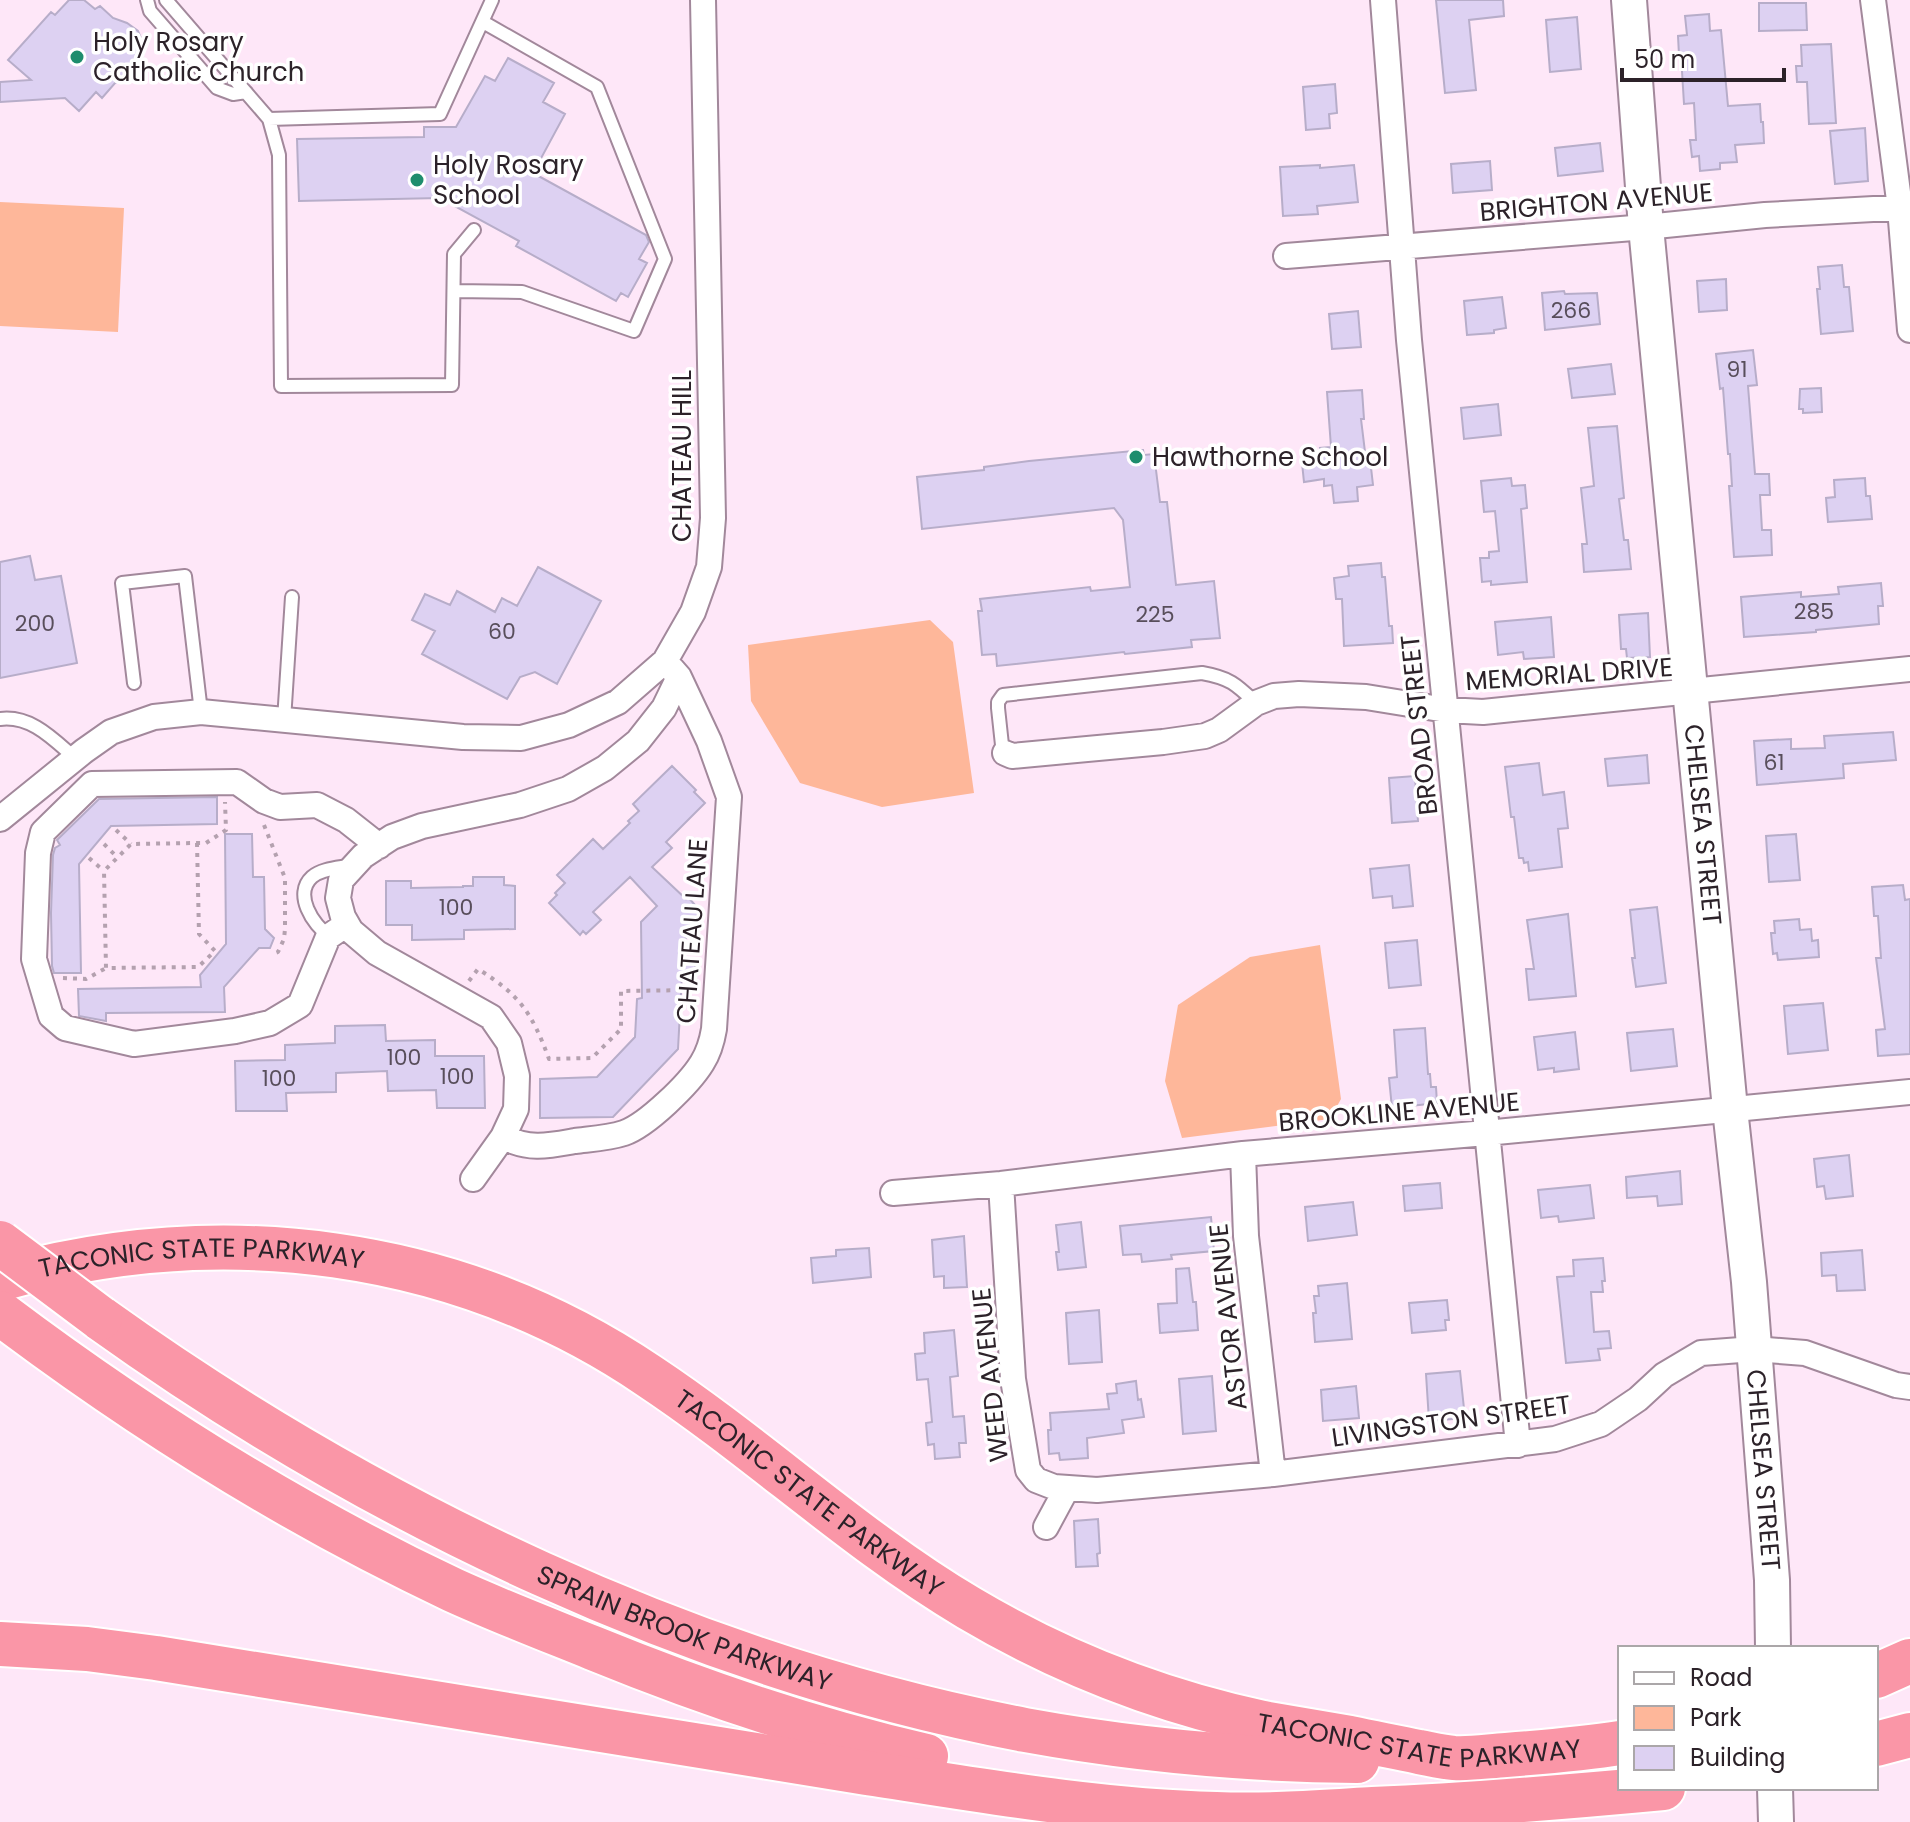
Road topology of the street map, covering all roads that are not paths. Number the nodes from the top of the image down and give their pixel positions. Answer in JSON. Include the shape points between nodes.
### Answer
{"nodes":[{"id":1,"x":147,"y":0,"type":"edge"},
{"id":2,"x":166,"y":0,"type":"edge"},
{"id":3,"x":492,"y":0,"type":"edge"},
{"id":4,"x":703,"y":0,"type":"edge"},
{"id":5,"x":1383,"y":0,"type":"edge"},
{"id":6,"x":1629,"y":0,"type":"edge"},
{"id":7,"x":1873,"y":0,"type":"edge"},
{"id":8,"x":483,"y":22,"type":"junction"},
{"id":9,"x":246,"y":92,"type":"junction"},
{"id":10,"x":269,"y":119,"type":"junction"},
{"id":11,"x":1905,"y":207,"type":"edge"},
{"id":12,"x":1646,"y":227,"type":"junction"},
{"id":13,"x":474,"y":230,"type":"dead end"},
{"id":14,"x":1402,"y":247,"type":"junction"},
{"id":15,"x":1286,"y":256,"type":"dead end"},
{"id":16,"x":454,"y":291,"type":"junction"},
{"id":17,"x":1910,"y":330,"type":"edge"},
{"id":18,"x":292,"y":597,"type":"dead end"},
{"id":19,"x":672,"y":669,"type":"junction"},
{"id":20,"x":1910,"y":669,"type":"edge"},
{"id":21,"x":134,"y":683,"type":"dead end"},
{"id":22,"x":1691,"y":692,"type":"junction"},
{"id":23,"x":1256,"y":703,"type":"junction"},
{"id":24,"x":1446,"y":710,"type":"junction"},
{"id":25,"x":201,"y":712,"type":"junction"},
{"id":26,"x":0,"y":719,"type":"edge"},
{"id":27,"x":284,"y":720,"type":"junction"},
{"id":28,"x":1005,"y":753,"type":"joint"},
{"id":29,"x":75,"y":758,"type":"junction"},
{"id":30,"x":0,"y":819,"type":"edge"},
{"id":31,"x":379,"y":846,"type":"junction"},
{"id":32,"x":355,"y":865,"type":"junction"},
{"id":33,"x":338,"y":930,"type":"junction"},
{"id":34,"x":1910,"y":1092,"type":"edge"},
{"id":35,"x":1730,"y":1109,"type":"junction"},
{"id":36,"x":1486,"y":1133,"type":"junction"},
{"id":37,"x":503,"y":1137,"type":"junction"},
{"id":38,"x":1243,"y":1154,"type":"junction"},
{"id":39,"x":473,"y":1179,"type":"dead end"},
{"id":40,"x":1001,"y":1184,"type":"junction"},
{"id":41,"x":893,"y":1193,"type":"dead end"},
{"id":42,"x":0,"y":1243,"type":"edge"},
{"id":43,"x":0,"y":1279,"type":"edge"},
{"id":44,"x":0,"y":1313,"type":"edge"},
{"id":45,"x":1754,"y":1349,"type":"junction"},
{"id":46,"x":1910,"y":1387,"type":"edge"},
{"id":47,"x":1518,"y":1445,"type":"junction"},
{"id":48,"x":1273,"y":1474,"type":"junction"},
{"id":49,"x":1067,"y":1488,"type":"junction"},
{"id":50,"x":1046,"y":1527,"type":"dead end"},
{"id":51,"x":0,"y":1644,"type":"edge"},
{"id":52,"x":1773,"y":1646,"type":"edge"},
{"id":53,"x":1910,"y":1661,"type":"edge"},
{"id":54,"x":1878,"y":1675,"type":"edge"},
{"id":55,"x":1910,"y":1677,"type":"edge"},
{"id":56,"x":1878,"y":1686,"type":"edge"},
{"id":57,"x":1910,"y":1735,"type":"edge"},
{"id":58,"x":1618,"y":1743,"type":"edge"},
{"id":59,"x":1878,"y":1743,"type":"edge"},
{"id":60,"x":1455,"y":1758,"type":"junction"},
{"id":61,"x":1641,"y":1790,"type":"edge"},
{"id":62,"x":1775,"y":1790,"type":"edge"},
{"id":63,"x":1420,"y":1807,"type":"junction"},
{"id":64,"x":1776,"y":1822,"type":"edge"}],
"edges":[{"from":1,"to":9,"type":"lane","via":[[150,11],[217,88]]},
{"from":2,"to":9,"type":"lane"},
{"from":3,"to":8,"type":"lane"},
{"from":4,"to":19,"type":"street","name":"CHATEAU HILL","via":[[713,518],[709,567]]},
{"from":5,"to":14,"type":"street","name":"BROAD STREET"},
{"from":6,"to":12,"type":"street","name":"CHELSEA STREET"},
{"from":7,"to":11,"type":"street"},
{"from":8,"to":10,"type":"lane","via":[[440,114]]},
{"from":8,"to":16,"type":"lane","via":[[597,87],[665,259],[634,331],[522,292]]},
{"from":9,"to":10,"type":"lane"},
{"from":10,"to":16,"type":"lane","via":[[279,155],[281,386],[452,385]]},
{"from":11,"to":12,"type":"street","name":"BRIGHTON AVENUE"},
{"from":11,"to":17,"type":"street"},
{"from":12,"to":14,"type":"street","name":"BRIGHTON AVENUE"},
{"from":12,"to":22,"type":"street","name":"CHELSEA STREET"},
{"from":13,"to":16,"type":"lane","via":[[454,254]]},
{"from":14,"to":15,"type":"street","name":"BRIGHTON AVENUE"},
{"from":14,"to":24,"type":"street","name":"BROAD STREET"},
{"from":18,"to":27,"type":"lane"},
{"from":19,"to":27,"type":"street","name":"CHATEAU HILL","via":[[569,725],[521,738]]},
{"from":19,"to":31,"type":"street","via":[[664,708],[638,741],[605,768],[568,789],[422,826]]},
{"from":19,"to":37,"type":"street","name":"CHATEAU LANE","via":[[709,741],[729,797],[710,1048],[700,1066],[641,1125],[547,1146],[518,1145]]},
{"from":20,"to":22,"type":"street","name":"MEMORIAL DRIVE"},
{"from":21,"to":25,"type":"lane","via":[[122,583],[185,576]]},
{"from":22,"to":24,"type":"street","name":"MEMORIAL DRIVE","via":[[1483,712]]},
{"from":22,"to":35,"type":"street","name":"CHELSEA STREET"},
{"from":23,"to":24,"type":"street","name":"MEMORIAL DRIVE","via":[[1299,694],[1366,697]]},
{"from":23,"to":28,"type":"street","name":"MEMORIAL DRIVE","via":[[1205,736]]},
{"from":23,"to":28,"type":"lane","via":[[1237,685],[1202,673],[1003,695],[998,708]]},
{"from":24,"to":36,"type":"street","name":"BROAD STREET"},
{"from":25,"to":27,"type":"street","name":"CHATEAU HILL"},
{"from":25,"to":29,"type":"street","name":"CHATEAU HILL","via":[[154,717],[111,732]]},
{"from":26,"to":29,"type":"lane","via":[[23,719]]},
{"from":29,"to":30,"type":"street","name":"CHATEAU HILL"},
{"from":31,"to":32,"type":"street"},
{"from":31,"to":33,"type":"street","via":[[317,805],[280,807],[237,782],[92,784],[43,832],[34,959],[51,1016],[65,1028],[134,1044],[270,1023],[300,1005]]},
{"from":32,"to":33,"type":"street","via":[[341,880],[343,917]]},
{"from":32,"to":33,"type":"lane","via":[[324,871],[306,884],[307,910],[314,923]]},
{"from":33,"to":37,"type":"street","via":[[351,931],[377,953],[491,1017],[509,1043],[517,1076],[516,1109]]},
{"from":34,"to":35,"type":"street","name":"BROOKLINE AVENUE"},
{"from":35,"to":36,"type":"street","name":"BROOKLINE AVENUE"},
{"from":35,"to":45,"type":"street","name":"CHELSEA STREET"},
{"from":36,"to":38,"type":"street","name":"BROOKLINE AVENUE"},
{"from":36,"to":47,"type":"street","name":"BROAD STREET"},
{"from":37,"to":39,"type":"street"},
{"from":38,"to":40,"type":"street","name":"BROOKLINE AVENUE"},
{"from":38,"to":48,"type":"street","name":"ASTOR AVENUE","via":[[1246,1236]]},
{"from":40,"to":41,"type":"street","name":"BROOKLINE AVENUE"},
{"from":40,"to":49,"type":"street","name":"WEED AVENUE","via":[[1013,1379],[1028,1470],[1036,1480]]},
{"from":42,"to":60,"type":"highway","name":"SPRAIN BROOK PARKWAY","bridge":true,"via":[[203,1389],[352,1478],[583,1591],[794,1671],[949,1714],[1126,1746],[1284,1760]]},
{"from":43,"to":60,"type":"highway","name":"TACONIC STATE PARKWAY","via":[[112,1254],[226,1247],[340,1256],[456,1283],[543,1317],[647,1374],[937,1589],[1044,1648],[1154,1693],[1230,1715]]},
{"from":44,"to":63,"type":"highway","name":"SPRAIN BROOK PARKWAY","via":[[194,1447],[367,1547],[486,1604],[720,1697],[874,1744],[1027,1777],[1222,1801]]},
{"from":45,"to":46,"type":"street","name":"LIVINGSTON STREET","via":[[1805,1353]]},
{"from":45,"to":47,"type":"street","name":"LIVINGSTON STREET","via":[[1701,1353],[1601,1424]]},
{"from":45,"to":52,"type":"street","name":"CHELSEA STREET"},
{"from":47,"to":48,"type":"street","name":"LIVINGSTON STREET"},
{"from":48,"to":49,"type":"street","name":"LIVINGSTON STREET","via":[[1097,1490]]},
{"from":49,"to":50,"type":"street"},
{"from":51,"to":63,"type":"highway","name":"TACONIC STATE PARKWAY","via":[[156,1658],[1083,1804],[1216,1814]]},
{"from":53,"to":54,"type":"highway"},
{"from":55,"to":56,"type":"highway"},
{"from":57,"to":59,"type":"highway"},
{"from":58,"to":60,"type":"highway","name":"TACONIC STATE PARKWAY"},
{"from":61,"to":63,"type":"highway","name":"TACONIC STATE PARKWAY"},
{"from":62,"to":64,"type":"street"}]}
